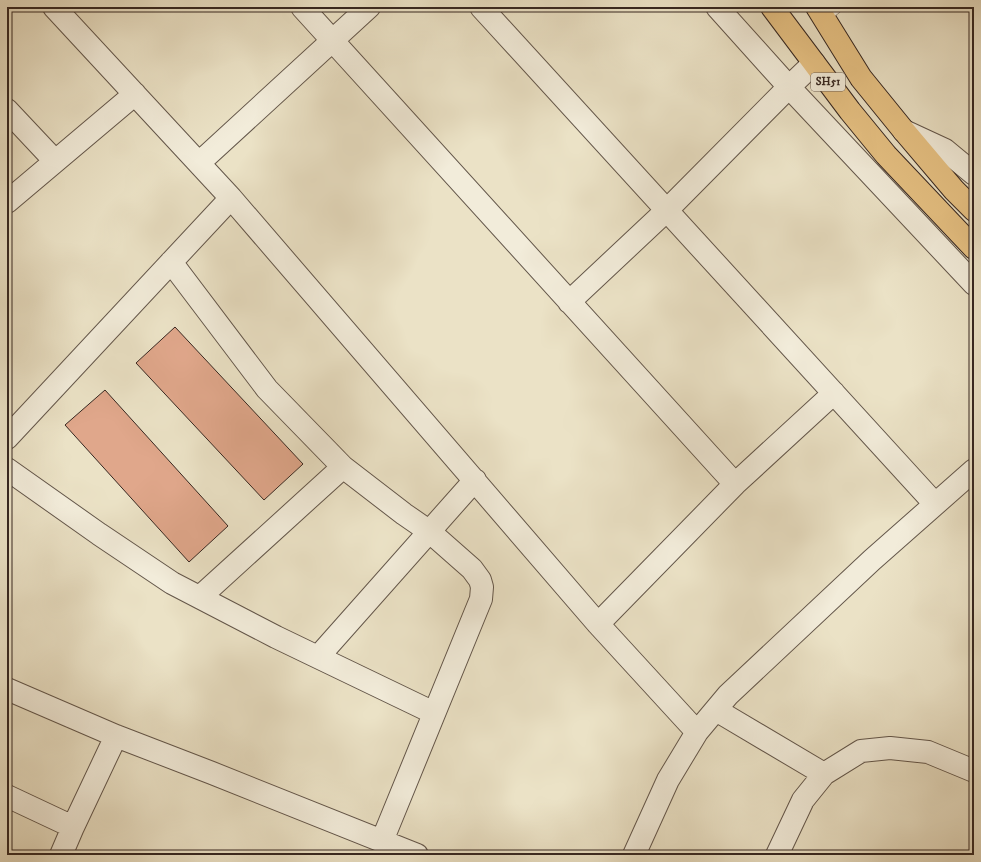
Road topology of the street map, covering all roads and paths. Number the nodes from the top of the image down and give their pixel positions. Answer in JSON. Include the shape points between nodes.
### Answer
{"nodes":[{"id":1,"x":54,"y":7,"type":"edge"},
{"id":2,"x":302,"y":7,"type":"edge"},
{"id":3,"x":369,"y":7,"type":"edge"},
{"id":4,"x":481,"y":7,"type":"edge"},
{"id":5,"x":717,"y":7,"type":"edge"},
{"id":6,"x":772,"y":7,"type":"edge"},
{"id":7,"x":826,"y":11,"type":"edge"},
{"id":8,"x":332,"y":41,"type":"junction"},
{"id":9,"x":814,"y":62,"type":"junction"},
{"id":10,"x":789,"y":87,"type":"junction"},
{"id":11,"x":135,"y":94,"type":"junction"},
{"id":12,"x":7,"y":110,"type":"edge"},
{"id":13,"x":904,"y":131,"type":"junction"},
{"id":14,"x":55,"y":161,"type":"junction"},
{"id":15,"x":199,"y":163,"type":"junction"},
{"id":16,"x":974,"y":174,"type":"edge"},
{"id":17,"x":231,"y":198,"type":"junction"},
{"id":18,"x":7,"y":202,"type":"edge"},
{"id":19,"x":667,"y":210,"type":"junction"},
{"id":20,"x":974,"y":210,"type":"edge"},
{"id":21,"x":974,"y":248,"type":"edge"},
{"id":22,"x":171,"y":262,"type":"junction"},
{"id":23,"x":974,"y":284,"type":"edge"},
{"id":24,"x":569,"y":302,"type":"junction"},
{"id":25,"x":834,"y":393,"type":"junction"},
{"id":26,"x":7,"y":438,"type":"edge"},
{"id":27,"x":342,"y":467,"type":"junction"},
{"id":28,"x":7,"y":469,"type":"edge"},
{"id":29,"x":974,"y":470,"type":"edge"},
{"id":30,"x":475,"y":480,"type":"junction"},
{"id":31,"x":735,"y":484,"type":"junction"},
{"id":32,"x":936,"y":504,"type":"junction"},
{"id":33,"x":430,"y":532,"type":"junction"},
{"id":34,"x":200,"y":598,"type":"junction"},
{"id":35,"x":598,"y":624,"type":"junction"},
{"id":36,"x":318,"y":657,"type":"junction"},
{"id":37,"x":7,"y":689,"type":"edge"},
{"id":38,"x":716,"y":710,"type":"junction"},
{"id":39,"x":434,"y":713,"type":"junction"},
{"id":40,"x":697,"y":732,"type":"junction"},
{"id":41,"x":116,"y":736,"type":"junction"},
{"id":42,"x":974,"y":771,"type":"edge"},
{"id":43,"x":824,"y":774,"type":"junction"},
{"id":44,"x":7,"y":796,"type":"edge"},
{"id":45,"x":73,"y":827,"type":"junction"},
{"id":46,"x":382,"y":841,"type":"junction"},
{"id":47,"x":61,"y":855,"type":"edge"},
{"id":48,"x":416,"y":855,"type":"edge"},
{"id":49,"x":634,"y":855,"type":"edge"},
{"id":50,"x":776,"y":855,"type":"edge"}],
"edges":[{"from":1,"to":11,"type":"street"},
{"from":2,"to":8,"type":"street"},
{"from":3,"to":8,"type":"street"},
{"from":4,"to":19,"type":"street"},
{"from":5,"to":10,"type":"street"},
{"from":6,"to":9,"type":"main road","number":"SH51"},
{"from":7,"to":13,"type":"main road","number":"SH51","via":[[861,78]]},
{"from":8,"to":15,"type":"street"},
{"from":8,"to":24,"type":"street"},
{"from":9,"to":10,"type":"street"},
{"from":9,"to":21,"type":"main road","number":"SH51","via":[[886,155]]},
{"from":10,"to":19,"type":"street"},
{"from":10,"to":23,"type":"street"},
{"from":11,"to":14,"type":"street"},
{"from":11,"to":15,"type":"street"},
{"from":12,"to":14,"type":"street"},
{"from":13,"to":16,"type":"street","via":[[945,150]]},
{"from":13,"to":20,"type":"main road","number":"SH51"},
{"from":14,"to":18,"type":"street"},
{"from":15,"to":17,"type":"street"},
{"from":17,"to":22,"type":"street"},
{"from":17,"to":30,"type":"street"},
{"from":19,"to":24,"type":"street"},
{"from":19,"to":25,"type":"street"},
{"from":22,"to":26,"type":"street"},
{"from":22,"to":27,"type":"street","via":[[267,389]]},
{"from":24,"to":31,"type":"street"},
{"from":25,"to":31,"type":"street"},
{"from":25,"to":32,"type":"street"},
{"from":27,"to":33,"type":"street"},
{"from":27,"to":34,"type":"street"},
{"from":28,"to":34,"type":"street","via":[[99,534]]},
{"from":29,"to":32,"type":"street"},
{"from":30,"to":33,"type":"street"},
{"from":30,"to":35,"type":"street"},
{"from":31,"to":35,"type":"street"},
{"from":32,"to":38,"type":"street","via":[[872,560]]},
{"from":33,"to":36,"type":"street"},
{"from":33,"to":39,"type":"street","via":[[472,569],[482,587],[481,599]]},
{"from":34,"to":36,"type":"street"},
{"from":35,"to":40,"type":"street"},
{"from":36,"to":39,"type":"street"},
{"from":37,"to":41,"type":"street"},
{"from":38,"to":40,"type":"street"},
{"from":38,"to":43,"type":"street"},
{"from":39,"to":46,"type":"street"},
{"from":40,"to":49,"type":"street","via":[[668,780]]},
{"from":41,"to":45,"type":"street"},
{"from":41,"to":46,"type":"street"},
{"from":42,"to":43,"type":"street","via":[[928,752],[890,748],[862,751]]},
{"from":43,"to":50,"type":"street","via":[[803,800]]},
{"from":44,"to":45,"type":"street"},
{"from":45,"to":47,"type":"street"},
{"from":46,"to":48,"type":"street"}]}
